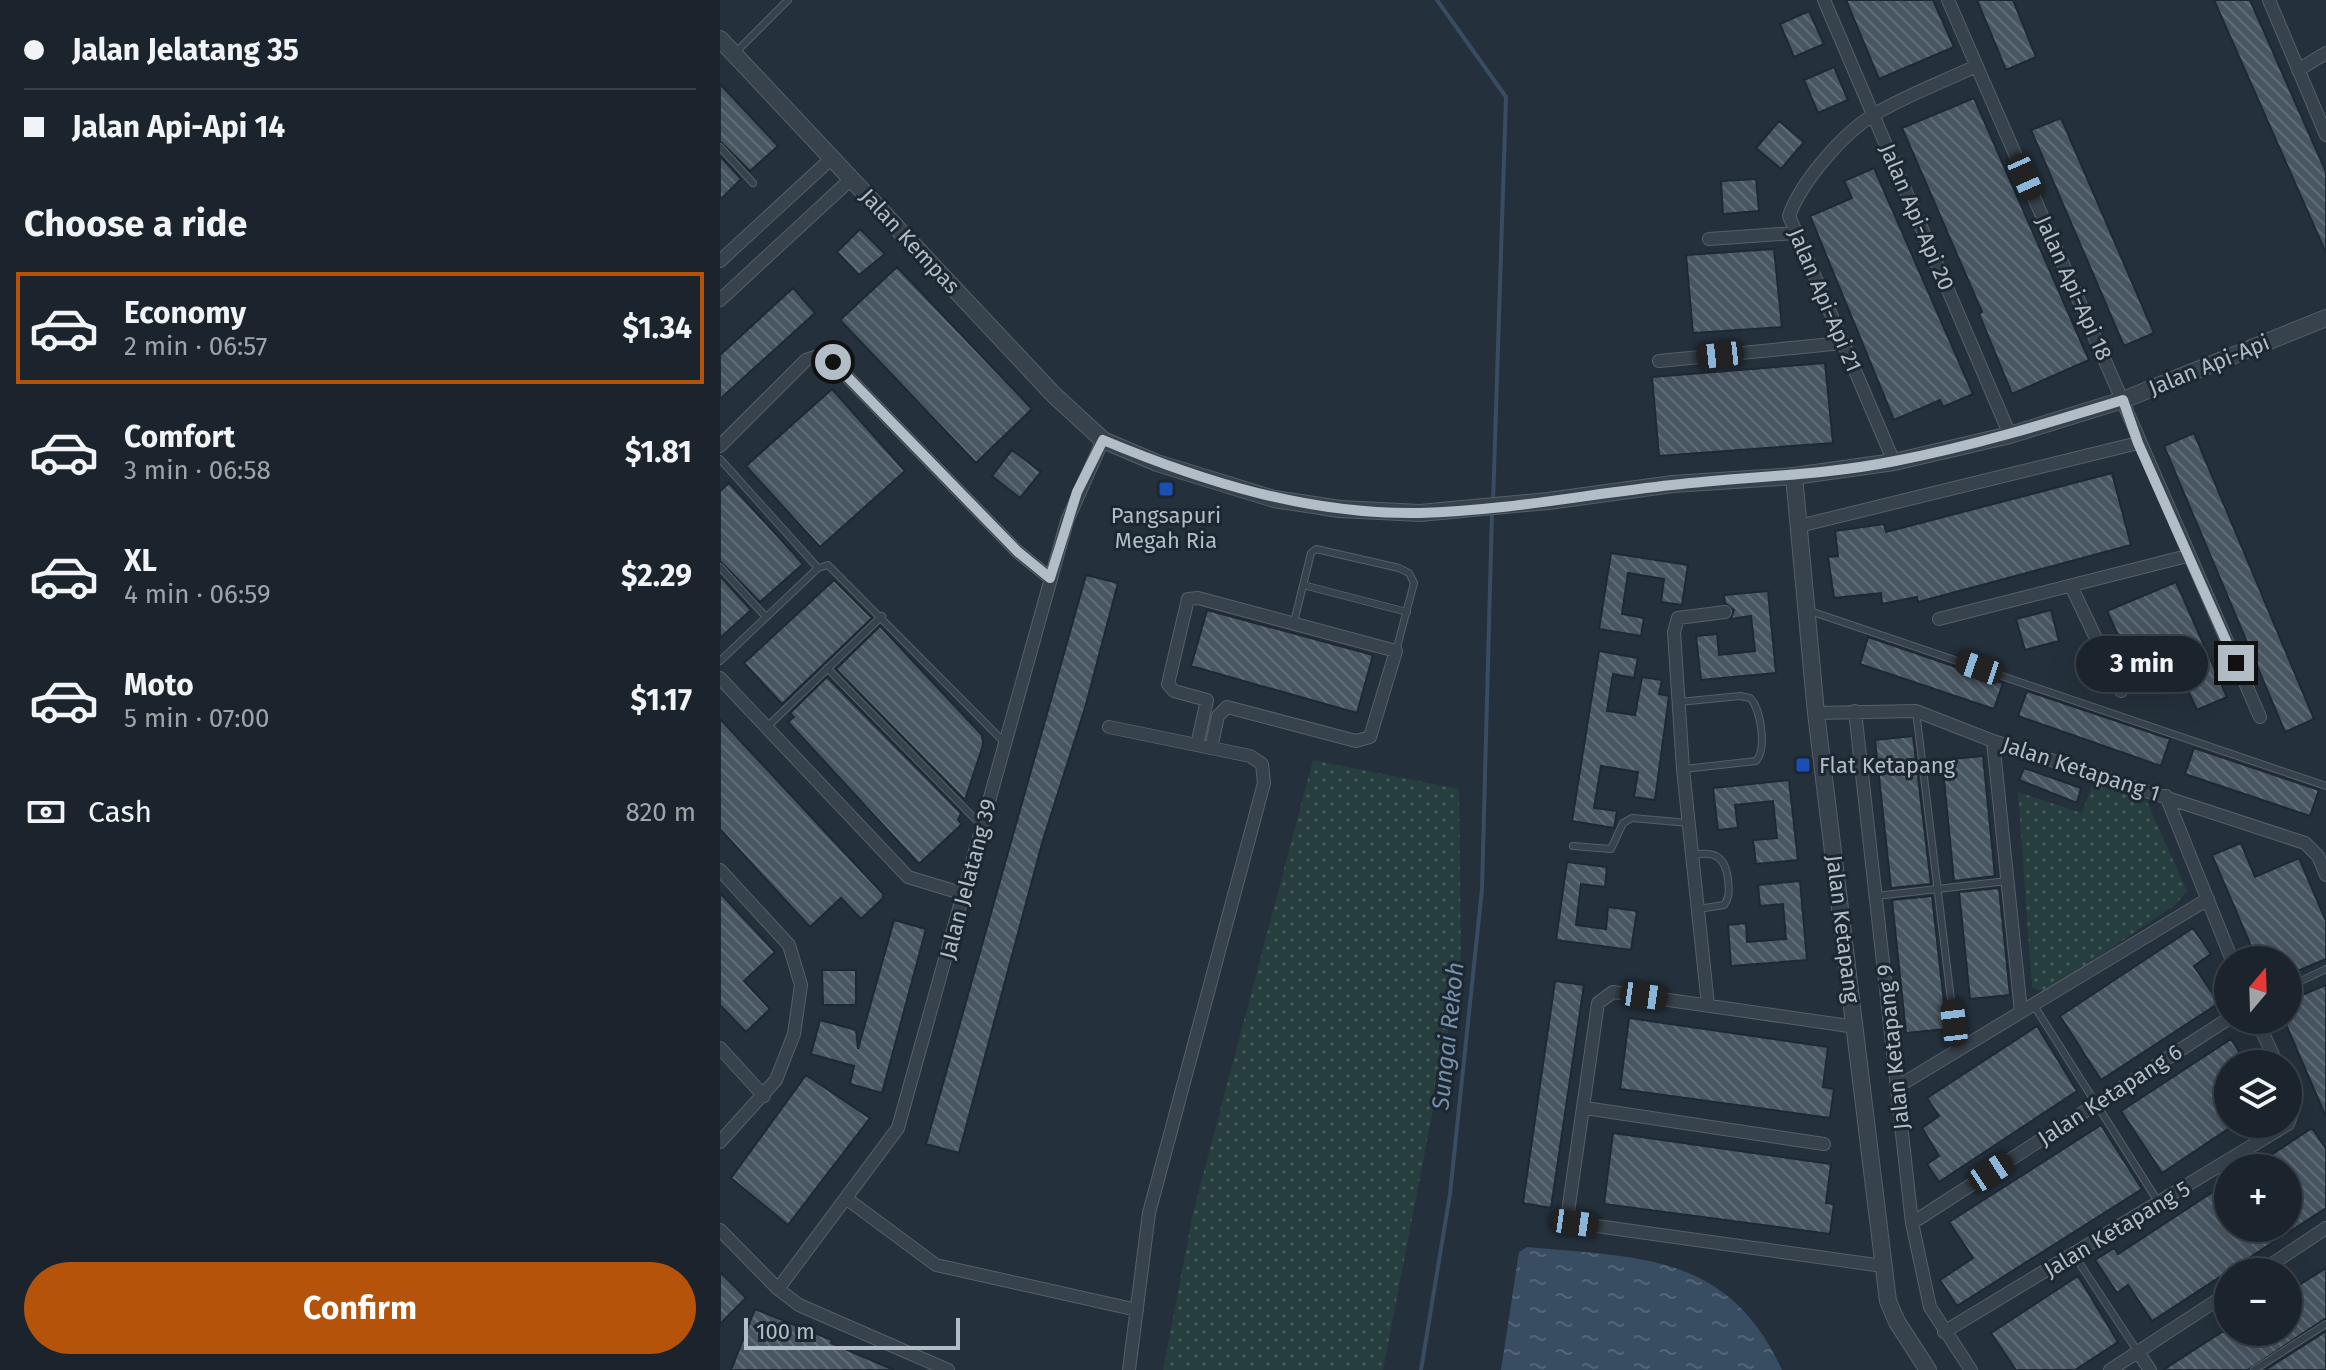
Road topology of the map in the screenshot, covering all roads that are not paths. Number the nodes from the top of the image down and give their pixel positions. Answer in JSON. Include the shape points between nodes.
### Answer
{"nodes":[{"id":1,"x":788,"y":0,"type":"edge"},
{"id":2,"x":1824,"y":0,"type":"edge"},
{"id":3,"x":1948,"y":0,"type":"edge"},
{"id":4,"x":2269,"y":0,"type":"edge"},
{"id":5,"x":720,"y":39,"type":"edge"},
{"id":6,"x":2326,"y":53,"type":"edge"},
{"id":7,"x":734,"y":54,"type":"junction"},
{"id":8,"x":1976,"y":66,"type":"junction"},
{"id":9,"x":2298,"y":70,"type":"junction"},
{"id":10,"x":1873,"y":115,"type":"junction"},
{"id":11,"x":2326,"y":135,"type":"edge"},
{"id":12,"x":720,"y":147,"type":"edge"},
{"id":13,"x":833,"y":157,"type":"junction"},
{"id":14,"x":851,"y":179,"type":"junction"},
{"id":15,"x":753,"y":183,"type":"dead end"},
{"id":16,"x":1796,"y":233,"type":"junction"},
{"id":17,"x":1709,"y":239,"type":"dead end"},
{"id":18,"x":720,"y":261,"type":"edge"},
{"id":19,"x":720,"y":300,"type":"edge"},
{"id":20,"x":2326,"y":318,"type":"edge"},
{"id":21,"x":1843,"y":343,"type":"junction"},
{"id":22,"x":1659,"y":361,"type":"dead end"},
{"id":23,"x":2123,"y":400,"type":"junction"},
{"id":24,"x":2010,"y":435,"type":"junction"},
{"id":25,"x":1103,"y":440,"type":"junction"},
{"id":26,"x":2138,"y":443,"type":"junction"},
{"id":27,"x":720,"y":446,"type":"edge"},
{"id":28,"x":720,"y":459,"type":"edge"},
{"id":29,"x":1894,"y":462,"type":"junction"},
{"id":30,"x":1794,"y":476,"type":"junction"},
{"id":31,"x":1799,"y":526,"type":"junction"},
{"id":32,"x":2187,"y":556,"type":"junction"},
{"id":33,"x":720,"y":567,"type":"edge"},
{"id":34,"x":818,"y":568,"type":"junction"},
{"id":35,"x":1050,"y":578,"type":"junction"},
{"id":36,"x":1303,"y":585,"type":"junction"},
{"id":37,"x":2072,"y":588,"type":"junction"},
{"id":38,"x":1806,"y":610,"type":"junction"},
{"id":39,"x":1407,"y":612,"type":"junction"},
{"id":40,"x":1725,"y":612,"type":"dead end"},
{"id":41,"x":882,"y":616,"type":"junction"},
{"id":42,"x":766,"y":617,"type":"junction"},
{"id":43,"x":1939,"y":619,"type":"dead end"},
{"id":44,"x":1294,"y":622,"type":"junction"},
{"id":45,"x":1396,"y":651,"type":"junction"},
{"id":46,"x":720,"y":661,"type":"edge"},
{"id":47,"x":827,"y":668,"type":"junction"},
{"id":48,"x":720,"y":678,"type":"edge"},
{"id":49,"x":2121,"y":691,"type":"dead end"},
{"id":50,"x":1679,"y":702,"type":"junction"},
{"id":51,"x":1855,"y":711,"type":"junction"},
{"id":52,"x":1916,"y":711,"type":"junction"},
{"id":53,"x":1816,"y":713,"type":"junction"},
{"id":54,"x":2260,"y":717,"type":"dead end"},
{"id":55,"x":767,"y":727,"type":"junction"},
{"id":56,"x":1109,"y":727,"type":"dead end"},
{"id":57,"x":1993,"y":741,"type":"junction"},
{"id":58,"x":1005,"y":743,"type":"junction"},
{"id":59,"x":1197,"y":745,"type":"junction"},
{"id":60,"x":1211,"y":748,"type":"junction"},
{"id":61,"x":1683,"y":769,"type":"junction"},
{"id":62,"x":2326,"y":786,"type":"edge"},
{"id":63,"x":2166,"y":796,"type":"junction"},
{"id":64,"x":1689,"y":823,"type":"junction"},
{"id":65,"x":983,"y":827,"type":"junction"},
{"id":66,"x":1573,"y":846,"type":"dead end"},
{"id":67,"x":1692,"y":855,"type":"junction"},
{"id":68,"x":720,"y":870,"type":"edge"},
{"id":69,"x":2326,"y":875,"type":"edge"},
{"id":70,"x":2007,"y":881,"type":"junction"},
{"id":71,"x":1937,"y":889,"type":"junction"},
{"id":72,"x":964,"y":894,"type":"junction"},
{"id":73,"x":1876,"y":896,"type":"junction"},
{"id":74,"x":2208,"y":899,"type":"junction"},
{"id":75,"x":1697,"y":909,"type":"junction"},
{"id":76,"x":2226,"y":946,"type":"edge"},
{"id":77,"x":2326,"y":969,"type":"edge"},
{"id":78,"x":2302,"y":980,"type":"edge"},
{"id":79,"x":2033,"y":1004,"type":"junction"},
{"id":80,"x":1708,"y":1005,"type":"junction"},
{"id":81,"x":2021,"y":1011,"type":"junction"},
{"id":82,"x":1856,"y":1027,"type":"junction"},
{"id":83,"x":2214,"y":1028,"type":"edge"},
{"id":84,"x":720,"y":1048,"type":"edge"},
{"id":85,"x":1957,"y":1050,"type":"junction"},
{"id":86,"x":1897,"y":1087,"type":"junction"},
{"id":87,"x":764,"y":1096,"type":"junction"},
{"id":88,"x":2097,"y":1104,"type":"junction"},
{"id":89,"x":1585,"y":1108,"type":"junction"},
{"id":90,"x":2263,"y":1138,"type":"edge"},
{"id":91,"x":720,"y":1142,"type":"edge"},
{"id":92,"x":1824,"y":1144,"type":"dead end"},
{"id":93,"x":847,"y":1199,"type":"junction"},
{"id":94,"x":2159,"y":1203,"type":"junction"},
{"id":95,"x":1912,"y":1223,"type":"junction"},
{"id":96,"x":2326,"y":1228,"type":"edge"},
{"id":97,"x":720,"y":1230,"type":"edge"},
{"id":98,"x":2074,"y":1255,"type":"junction"},
{"id":99,"x":2281,"y":1258,"type":"edge"},
{"id":100,"x":1883,"y":1266,"type":"junction"},
{"id":101,"x":778,"y":1289,"type":"junction"},
{"id":102,"x":2214,"y":1302,"type":"edge"},
{"id":103,"x":1137,"y":1310,"type":"junction"},
{"id":104,"x":2326,"y":1324,"type":"edge"},
{"id":105,"x":1944,"y":1332,"type":"junction"},
{"id":106,"x":2138,"y":1352,"type":"junction"},
{"id":107,"x":948,"y":1370,"type":"edge"},
{"id":108,"x":1129,"y":1370,"type":"edge"},
{"id":109,"x":1928,"y":1370,"type":"edge"},
{"id":110,"x":1971,"y":1370,"type":"edge"},
{"id":111,"x":2110,"y":1370,"type":"edge"},
{"id":112,"x":2150,"y":1370,"type":"edge"},
{"id":113,"x":2254,"y":1370,"type":"edge"}],
"edges":[{"from":1,"to":7,"type":"lane"},
{"from":2,"to":10,"type":"street","name":"Jalan Api-Api 20"},
{"from":3,"to":8,"type":"street","name":"Jalan Api-Api 18"},
{"from":4,"to":9,"type":"street"},
{"from":5,"to":7,"type":"street","name":"Jalan Kempas"},
{"from":6,"to":9,"type":"street"},
{"from":7,"to":13,"type":"street","name":"Jalan Kempas"},
{"from":8,"to":10,"type":"street","name":"Jalan Api-Api 21"},
{"from":8,"to":23,"type":"street","name":"Jalan Api-Api 18"},
{"from":9,"to":11,"type":"street"},
{"from":10,"to":16,"type":"street","name":"Jalan Api-Api 21","via":[[1831,153],[1796,196],[1789,216]]},
{"from":10,"to":24,"type":"street","name":"Jalan Api-Api 20"},
{"from":12,"to":15,"type":"lane"},
{"from":13,"to":14,"type":"street","name":"Jalan Kempas"},
{"from":13,"to":18,"type":"street"},
{"from":14,"to":19,"type":"street"},
{"from":14,"to":25,"type":"street","name":"Jalan Kempas"},
{"from":16,"to":17,"type":"street"},
{"from":16,"to":21,"type":"street","name":"Jalan Api-Api 21"},
{"from":20,"to":23,"type":"street","name":"Jalan Api-Api"},
{"from":21,"to":22,"type":"street"},
{"from":21,"to":29,"type":"street","name":"Jalan Api-Api 21"},
{"from":23,"to":24,"type":"street","name":"Jalan Api-Api"},
{"from":23,"to":26,"type":"street","name":"Jalan Api-Api 18"},
{"from":24,"to":29,"type":"street","name":"Jalan Api-Api"},
{"from":25,"to":30,"type":"street","name":"Jalan Api-Api","via":[[1157,463],[1274,499],[1340,509],[1420,513]]},
{"from":25,"to":35,"type":"street","name":"Jalan Jelatang 39","via":[[1077,492]]},
{"from":26,"to":31,"type":"street"},
{"from":26,"to":32,"type":"street","name":"Jalan Api-Api 18"},
{"from":27,"to":35,"type":"street","via":[[806,360],[818,356],[833,362],[1018,552]]},
{"from":28,"to":34,"type":"lane"},
{"from":29,"to":30,"type":"street","name":"Jalan Api-Api"},
{"from":30,"to":31,"type":"street","name":"Jalan Ketapang"},
{"from":31,"to":38,"type":"street","name":"Jalan Ketapang"},
{"from":32,"to":37,"type":"street"},
{"from":32,"to":54,"type":"street","name":"Jalan Api-Api 18"},
{"from":33,"to":42,"type":"lane"},
{"from":34,"to":41,"type":"lane","via":[[828,565]]},
{"from":34,"to":42,"type":"lane"},
{"from":35,"to":58,"type":"street","name":"Jalan Jelatang 39"},
{"from":36,"to":39,"type":"lane"},
{"from":36,"to":39,"type":"lane","via":[[1316,549],[1399,568],[1413,577]]},
{"from":36,"to":44,"type":"lane"},
{"from":37,"to":43,"type":"street"},
{"from":37,"to":49,"type":"street"},
{"from":38,"to":53,"type":"street","name":"Jalan Ketapang"},
{"from":38,"to":62,"type":"lane"},
{"from":39,"to":45,"type":"lane"},
{"from":40,"to":50,"type":"street","via":[[1678,618],[1674,632]]},
{"from":41,"to":47,"type":"lane"},
{"from":41,"to":58,"type":"lane"},
{"from":42,"to":46,"type":"lane"},
{"from":44,"to":45,"type":"street"},
{"from":44,"to":59,"type":"street","via":[[1198,598],[1184,604],[1168,684],[1174,691],[1207,700]]},
{"from":45,"to":60,"type":"street","via":[[1370,737],[1356,741],[1227,707],[1218,716]]},
{"from":47,"to":55,"type":"lane"},
{"from":47,"to":65,"type":"lane"},
{"from":48,"to":55,"type":"street"},
{"from":50,"to":61,"type":"street"},
{"from":50,"to":61,"type":"lane","via":[[1750,698],[1758,711],[1761,750],[1756,761]]},
{"from":51,"to":52,"type":"street","name":"Jalan Ketapang 1"},
{"from":51,"to":53,"type":"street","name":"Jalan Ketapang 1"},
{"from":51,"to":73,"type":"street","name":"Jalan Ketapang 9"},
{"from":52,"to":57,"type":"street","name":"Jalan Ketapang 1"},
{"from":52,"to":71,"type":"lane"},
{"from":53,"to":82,"type":"street","name":"Jalan Ketapang"},
{"from":55,"to":72,"type":"street","via":[[908,877]]},
{"from":56,"to":59,"type":"street"},
{"from":57,"to":63,"type":"street","name":"Jalan Ketapang 1"},
{"from":57,"to":70,"type":"street"},
{"from":58,"to":65,"type":"street","name":"Jalan Jelatang 39"},
{"from":59,"to":60,"type":"street"},
{"from":60,"to":103,"type":"street","via":[[1250,756],[1262,764],[1264,783],[1153,1199]]},
{"from":61,"to":64,"type":"street"},
{"from":63,"to":69,"type":"street","name":"Jalan Ketapang 1","via":[[2305,843]]},
{"from":63,"to":74,"type":"street"},
{"from":64,"to":66,"type":"lane","via":[[1632,818],[1623,823],[1611,849]]},
{"from":64,"to":67,"type":"street"},
{"from":65,"to":72,"type":"street","name":"Jalan Jelatang 39"},
{"from":67,"to":75,"type":"street"},
{"from":67,"to":75,"type":"lane","via":[[1708,852],[1721,858],[1729,892],[1724,905]]},
{"from":68,"to":87,"type":"street","via":[[789,945],[801,985],[794,1034]]},
{"from":70,"to":71,"type":"lane"},
{"from":70,"to":81,"type":"street"},
{"from":71,"to":73,"type":"lane"},
{"from":71,"to":85,"type":"lane"},
{"from":72,"to":93,"type":"street","name":"Jalan Jelatang 39","via":[[898,1128]]},
{"from":73,"to":86,"type":"street","name":"Jalan Ketapang 9"},
{"from":74,"to":76,"type":"street"},
{"from":74,"to":79,"type":"street"},
{"from":75,"to":80,"type":"street"},
{"from":77,"to":78,"type":"lane"},
{"from":79,"to":81,"type":"street"},
{"from":79,"to":88,"type":"lane"},
{"from":80,"to":82,"type":"street"},
{"from":80,"to":89,"type":"street","via":[[1604,995],[1598,1003]]},
{"from":81,"to":85,"type":"street"},
{"from":82,"to":100,"type":"street","name":"Jalan Ketapang"},
{"from":83,"to":88,"type":"street","name":"Jalan Ketapang 6"},
{"from":84,"to":87,"type":"street"},
{"from":85,"to":86,"type":"street"},
{"from":86,"to":95,"type":"street","name":"Jalan Ketapang 9"},
{"from":87,"to":91,"type":"street"},
{"from":88,"to":94,"type":"lane"},
{"from":88,"to":95,"type":"street","name":"Jalan Ketapang 6"},
{"from":89,"to":92,"type":"street"},
{"from":89,"to":100,"type":"street","via":[[1568,1212],[1575,1223]]},
{"from":90,"to":94,"type":"street","name":"Jalan Ketapang 5"},
{"from":93,"to":101,"type":"street","name":"Jalan Jelatang 39"},
{"from":93,"to":103,"type":"street","via":[[936,1265]]},
{"from":94,"to":98,"type":"street","name":"Jalan Ketapang 5"},
{"from":95,"to":105,"type":"street","name":"Jalan Ketapang 9","via":[[1930,1307]]},
{"from":96,"to":99,"type":"street"},
{"from":97,"to":101,"type":"street"},
{"from":98,"to":105,"type":"street","name":"Jalan Ketapang 5"},
{"from":98,"to":106,"type":"lane"},
{"from":100,"to":109,"type":"street","name":"Jalan Ketapang","via":[[1897,1322]]},
{"from":101,"to":107,"type":"street","via":[[799,1305]]},
{"from":102,"to":106,"type":"street"},
{"from":103,"to":108,"type":"street"},
{"from":104,"to":113,"type":"lane"},
{"from":105,"to":110,"type":"street","name":"Jalan Ketapang 9"},
{"from":106,"to":111,"type":"street"},
{"from":106,"to":112,"type":"street"}]}
